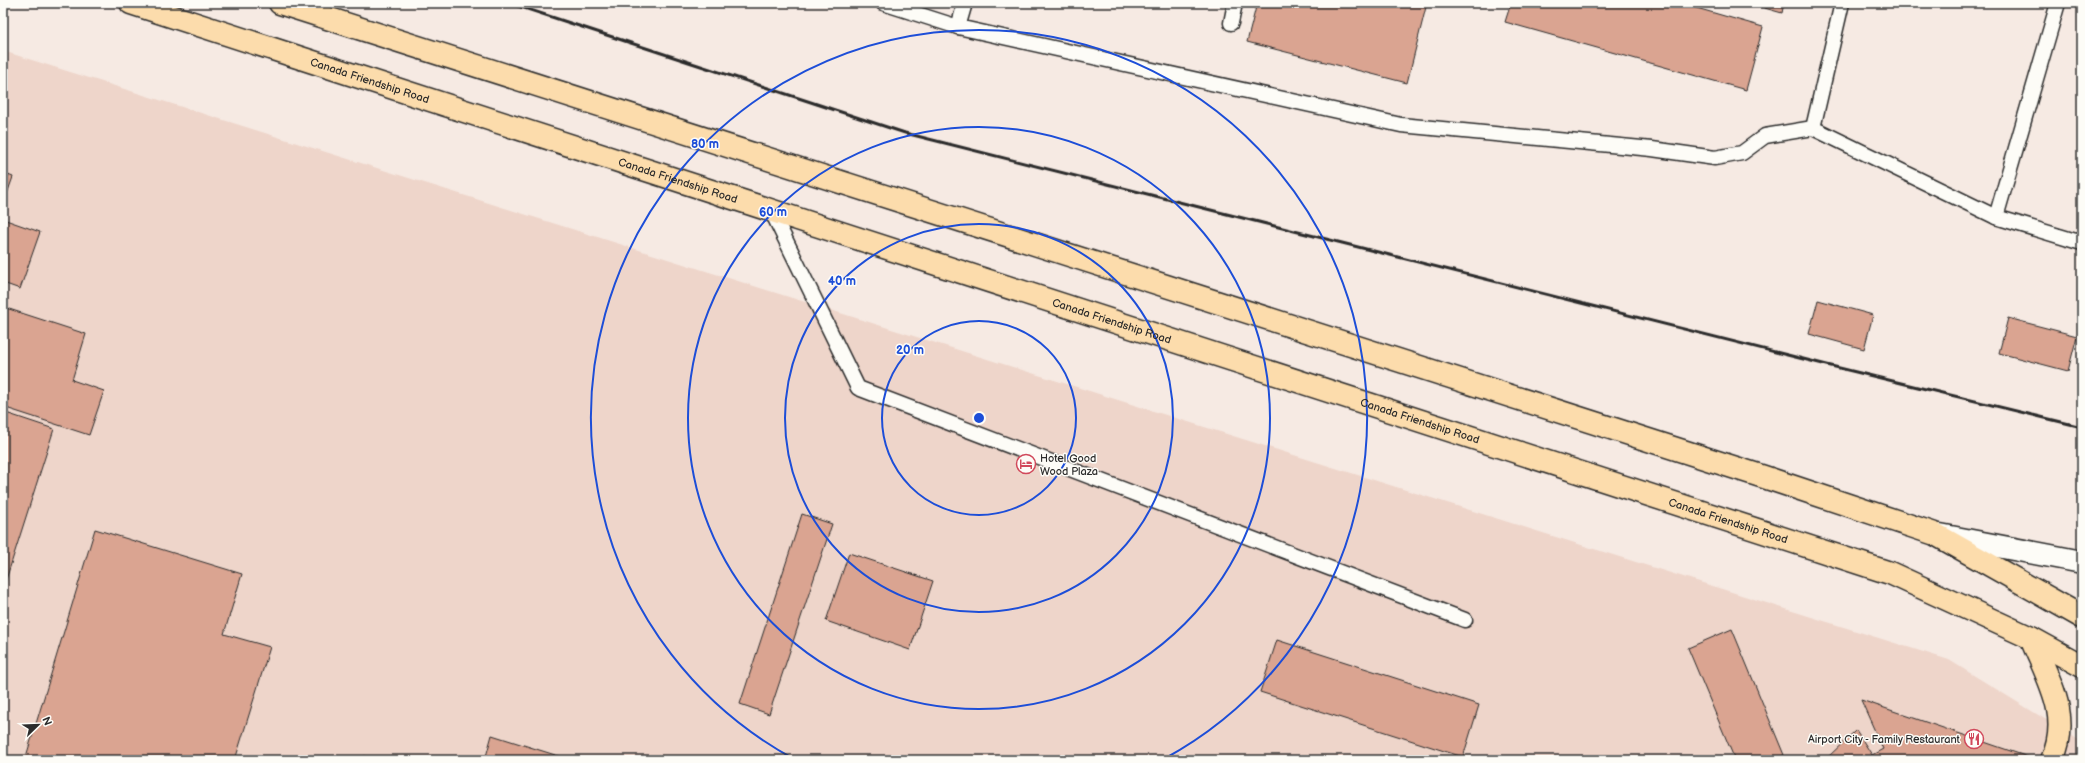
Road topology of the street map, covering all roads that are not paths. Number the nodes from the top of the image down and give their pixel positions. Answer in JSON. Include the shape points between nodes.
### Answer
{"nodes":[{"id":1,"x":131,"y":3,"type":"edge"},
{"id":2,"x":280,"y":3,"type":"edge"},
{"id":3,"x":883,"y":3,"type":"edge"},
{"id":4,"x":966,"y":3,"type":"edge"},
{"id":5,"x":1234,"y":3,"type":"edge"},
{"id":6,"x":1842,"y":3,"type":"edge"},
{"id":7,"x":2058,"y":3,"type":"edge"},
{"id":8,"x":1231,"y":23,"type":"dead end"},
{"id":9,"x":958,"y":27,"type":"junction"},
{"id":10,"x":1813,"y":128,"type":"junction"},
{"id":11,"x":771,"y":210,"type":"junction"},
{"id":12,"x":1996,"y":217,"type":"junction"},
{"id":13,"x":2082,"y":243,"type":"edge"},
{"id":14,"x":1935,"y":534,"type":"junction"},
{"id":15,"x":2082,"y":562,"type":"edge"},
{"id":16,"x":2082,"y":617,"type":"edge"},
{"id":17,"x":1465,"y":620,"type":"dead end"},
{"id":18,"x":2031,"y":638,"type":"junction"},
{"id":19,"x":2082,"y":666,"type":"edge"},
{"id":20,"x":2052,"y":760,"type":"edge"}],
"edges":[{"from":1,"to":11,"type":"main road","name":"Canada Friendship Road"},
{"from":2,"to":14,"type":"main road","via":[[1756,474]]},
{"from":3,"to":9,"type":"lane"},
{"from":4,"to":9,"type":"lane"},
{"from":5,"to":8,"type":"lane"},
{"from":6,"to":10,"type":"lane"},
{"from":7,"to":12,"type":"lane"},
{"from":9,"to":10,"type":"lane","via":[[1402,125],[1652,149],[1715,158],[1742,153],[1764,136]]},
{"from":10,"to":12,"type":"lane"},
{"from":11,"to":17,"type":"lane","via":[[858,388]]},
{"from":11,"to":18,"type":"main road","name":"Canada Friendship Road","via":[[1890,572]]},
{"from":12,"to":13,"type":"lane"},
{"from":14,"to":15,"type":"street"},
{"from":14,"to":16,"type":"main road"},
{"from":18,"to":19,"type":"main road","name":"Canada Friendship Road"},
{"from":18,"to":20,"type":"main road","via":[[2060,709],[2060,736]]}]}
